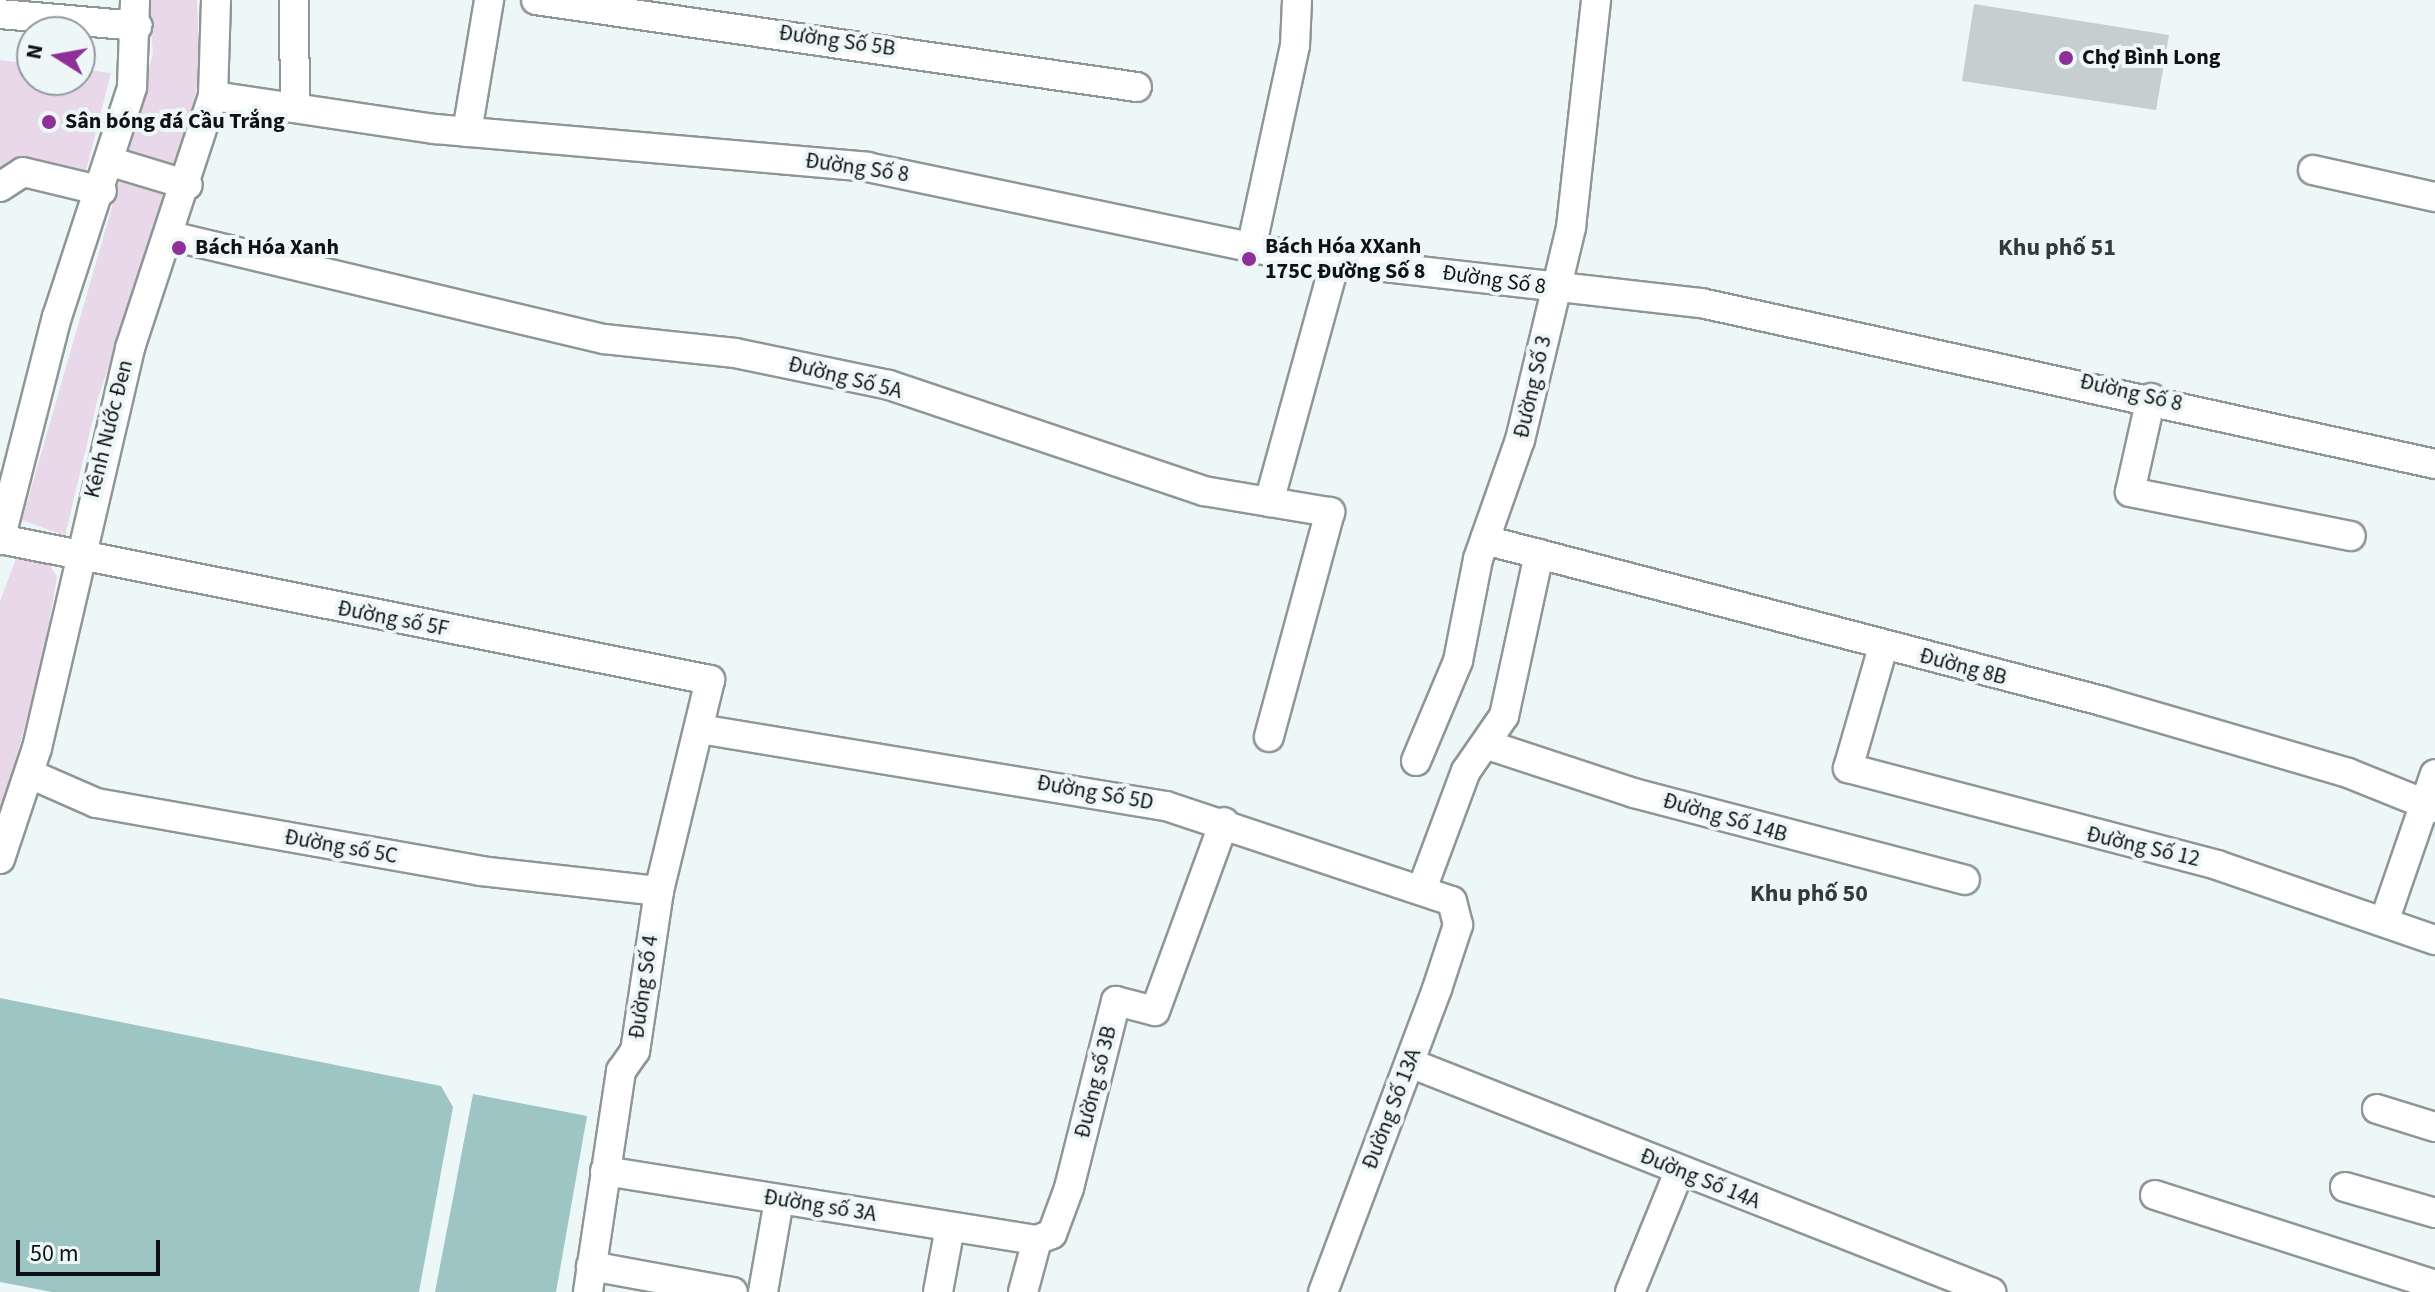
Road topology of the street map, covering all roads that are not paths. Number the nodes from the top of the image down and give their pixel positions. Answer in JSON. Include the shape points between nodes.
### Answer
{"nodes":[{"id":1,"x":216,"y":0,"type":"edge"},
{"id":2,"x":294,"y":0,"type":"edge"},
{"id":3,"x":489,"y":0,"type":"edge"},
{"id":4,"x":536,"y":0,"type":"edge"},
{"id":5,"x":1297,"y":0,"type":"edge"},
{"id":6,"x":1596,"y":0,"type":"edge"},
{"id":7,"x":136,"y":13,"type":"edge"},
{"id":8,"x":0,"y":14,"type":"edge"},
{"id":9,"x":1137,"y":87,"type":"dead end"},
{"id":10,"x":213,"y":96,"type":"junction"},
{"id":11,"x":295,"y":108,"type":"junction"},
{"id":12,"x":467,"y":132,"type":"junction"},
{"id":13,"x":112,"y":162,"type":"junction"},
{"id":14,"x":2313,"y":170,"type":"dead end"},
{"id":15,"x":188,"y":185,"type":"junction"},
{"id":16,"x":0,"y":187,"type":"edge"},
{"id":17,"x":102,"y":191,"type":"junction"},
{"id":18,"x":2435,"y":197,"type":"edge"},
{"id":19,"x":171,"y":236,"type":"junction"},
{"id":20,"x":1251,"y":249,"type":"junction"},
{"id":21,"x":1336,"y":259,"type":"junction"},
{"id":22,"x":1556,"y":288,"type":"junction"},
{"id":23,"x":2151,"y":398,"type":"junction"},
{"id":24,"x":2435,"y":464,"type":"edge"},
{"id":25,"x":1269,"y":502,"type":"junction"},
{"id":26,"x":2351,"y":536,"type":"dead end"},
{"id":27,"x":0,"y":540,"type":"edge"},
{"id":28,"x":1485,"y":540,"type":"junction"},
{"id":29,"x":1539,"y":554,"type":"junction"},
{"id":30,"x":77,"y":558,"type":"junction"},
{"id":31,"x":1883,"y":647,"type":"junction"},
{"id":32,"x":700,"y":729,"type":"junction"},
{"id":33,"x":1269,"y":737,"type":"dead end"},
{"id":34,"x":1488,"y":745,"type":"junction"},
{"id":35,"x":1416,"y":761,"type":"dead end"},
{"id":36,"x":30,"y":774,"type":"junction"},
{"id":37,"x":2435,"y":774,"type":"edge"},
{"id":38,"x":2431,"y":807,"type":"edge"},
{"id":39,"x":1224,"y":822,"type":"junction"},
{"id":40,"x":0,"y":859,"type":"edge"},
{"id":41,"x":1965,"y":880,"type":"dead end"},
{"id":42,"x":1422,"y":889,"type":"junction"},
{"id":43,"x":659,"y":891,"type":"junction"},
{"id":44,"x":2385,"y":919,"type":"junction"},
{"id":45,"x":1458,"y":925,"type":"joint"},
{"id":46,"x":2435,"y":940,"type":"edge"},
{"id":47,"x":1410,"y":1063,"type":"junction"},
{"id":48,"x":2377,"y":1109,"type":"dead end"},
{"id":49,"x":2435,"y":1127,"type":"edge"},
{"id":50,"x":605,"y":1171,"type":"junction"},
{"id":51,"x":1679,"y":1172,"type":"junction"},
{"id":52,"x":2345,"y":1187,"type":"dead end"},
{"id":53,"x":2155,"y":1195,"type":"dead end"},
{"id":54,"x":779,"y":1200,"type":"junction"},
{"id":55,"x":2435,"y":1213,"type":"edge"},
{"id":56,"x":950,"y":1227,"type":"junction"},
{"id":57,"x":1037,"y":1240,"type":"junction"},
{"id":58,"x":590,"y":1279,"type":"edge"},
{"id":59,"x":2435,"y":1285,"type":"edge"},
{"id":60,"x":733,"y":1292,"type":"edge"},
{"id":61,"x":763,"y":1292,"type":"edge"},
{"id":62,"x":938,"y":1292,"type":"edge"},
{"id":63,"x":1023,"y":1292,"type":"edge"},
{"id":64,"x":1323,"y":1292,"type":"edge"},
{"id":65,"x":1630,"y":1292,"type":"edge"},
{"id":66,"x":1991,"y":1292,"type":"edge"}],
"edges":[{"from":1,"to":10,"type":"street","name":"Kênh Nước Đen"},
{"from":2,"to":11,"type":"street"},
{"from":3,"to":12,"type":"street"},
{"from":4,"to":9,"type":"street","name":"Đường Số 5B"},
{"from":5,"to":20,"type":"street","via":[[1295,46]]},
{"from":6,"to":22,"type":"street","name":"Đường Số 3","via":[[1571,227]]},
{"from":7,"to":8,"type":"street"},
{"from":7,"to":13,"type":"street","via":[[132,87]]},
{"from":10,"to":11,"type":"street","name":"Đường Số 8"},
{"from":10,"to":15,"type":"street","name":"Kênh Nước Đen"},
{"from":11,"to":12,"type":"street","name":"Đường Số 8"},
{"from":12,"to":20,"type":"street","name":"Đường Số 8","via":[[867,167]]},
{"from":13,"to":15,"type":"street"},
{"from":13,"to":17,"type":"street"},
{"from":14,"to":18,"type":"street"},
{"from":15,"to":19,"type":"street","name":"Kênh Nước Đen"},
{"from":16,"to":17,"type":"street","via":[[23,172]]},
{"from":17,"to":27,"type":"street","via":[[57,317]]},
{"from":19,"to":25,"type":"street","name":"Đường Số 5A","via":[[604,339],[735,353],[889,385],[1204,491]]},
{"from":19,"to":30,"type":"street","name":"Kênh Nước Đen","via":[[130,348]]},
{"from":20,"to":21,"type":"street","name":"Đường Số 8"},
{"from":21,"to":22,"type":"street","name":"Đường Số 8"},
{"from":21,"to":25,"type":"street"},
{"from":22,"to":23,"type":"street","name":"Đường Số 8","via":[[1701,303]]},
{"from":22,"to":28,"type":"street","name":"Đường Số 3","via":[[1517,452]]},
{"from":23,"to":24,"type":"street","name":"Đường Số 8"},
{"from":23,"to":26,"type":"street","via":[[2130,492]]},
{"from":25,"to":33,"type":"street","name":"Đường Số 5A","via":[[1330,512]]},
{"from":27,"to":30,"type":"street","name":"Đường số 5F"},
{"from":28,"to":29,"type":"street","name":"Đường 8B"},
{"from":28,"to":35,"type":"street","name":"Đường Số 3","via":[[1458,661]]},
{"from":29,"to":31,"type":"street","name":"Đường 8B"},
{"from":29,"to":34,"type":"street","via":[[1504,716]]},
{"from":30,"to":32,"type":"street","name":"Đường số 5F","via":[[710,680]]},
{"from":30,"to":36,"type":"street","name":"Kênh Nước Đen"},
{"from":31,"to":38,"type":"street","name":"Đường 8B","via":[[2102,701],[2348,773]]},
{"from":31,"to":44,"type":"street","name":"Đường Số 12","via":[[1848,768],[2217,865]]},
{"from":32,"to":39,"type":"street","name":"Đường Số 5D","via":[[1097,793]]},
{"from":32,"to":43,"type":"street","name":"Đường Số 4"},
{"from":34,"to":41,"type":"street","name":"Đường Số 14B","via":[[1778,833]]},
{"from":34,"to":42,"type":"street","via":[[1466,771]]},
{"from":36,"to":40,"type":"street","name":"Kênh Nước Đen"},
{"from":36,"to":43,"type":"street","name":"Đường số 5C","via":[[96,803],[480,871]]},
{"from":37,"to":38,"type":"street"},
{"from":38,"to":44,"type":"street"},
{"from":39,"to":42,"type":"street","name":"Đường Số 5D"},
{"from":39,"to":57,"type":"street","name":"Đường số 3B","via":[[1155,1011],[1116,1001],[1069,1188],[1052,1234]]},
{"from":42,"to":45,"type":"street","name":"Đường Số 5D","via":[[1457,906]]},
{"from":43,"to":50,"type":"street","name":"Đường Số 4","via":[[635,1051],[621,1071]]},
{"from":44,"to":46,"type":"street","name":"Đường Số 12"},
{"from":45,"to":47,"type":"street","name":"Đường Số 13A"},
{"from":47,"to":51,"type":"street","name":"Đường Số 14A"},
{"from":47,"to":64,"type":"street","name":"Đường Số 13A"},
{"from":48,"to":49,"type":"street"},
{"from":50,"to":54,"type":"street","name":"Đường số 3A"},
{"from":50,"to":58,"type":"street","name":"Đường Số 4"},
{"from":51,"to":65,"type":"street"},
{"from":51,"to":66,"type":"street","name":"Đường Số 14A"},
{"from":52,"to":55,"type":"street"},
{"from":53,"to":59,"type":"street"},
{"from":54,"to":56,"type":"street","name":"Đường số 3A"},
{"from":54,"to":61,"type":"street"},
{"from":56,"to":57,"type":"street","name":"Đường số 3A"},
{"from":56,"to":62,"type":"street"},
{"from":57,"to":63,"type":"street","name":"Đường số 3B"},
{"from":58,"to":60,"type":"street"}]}
